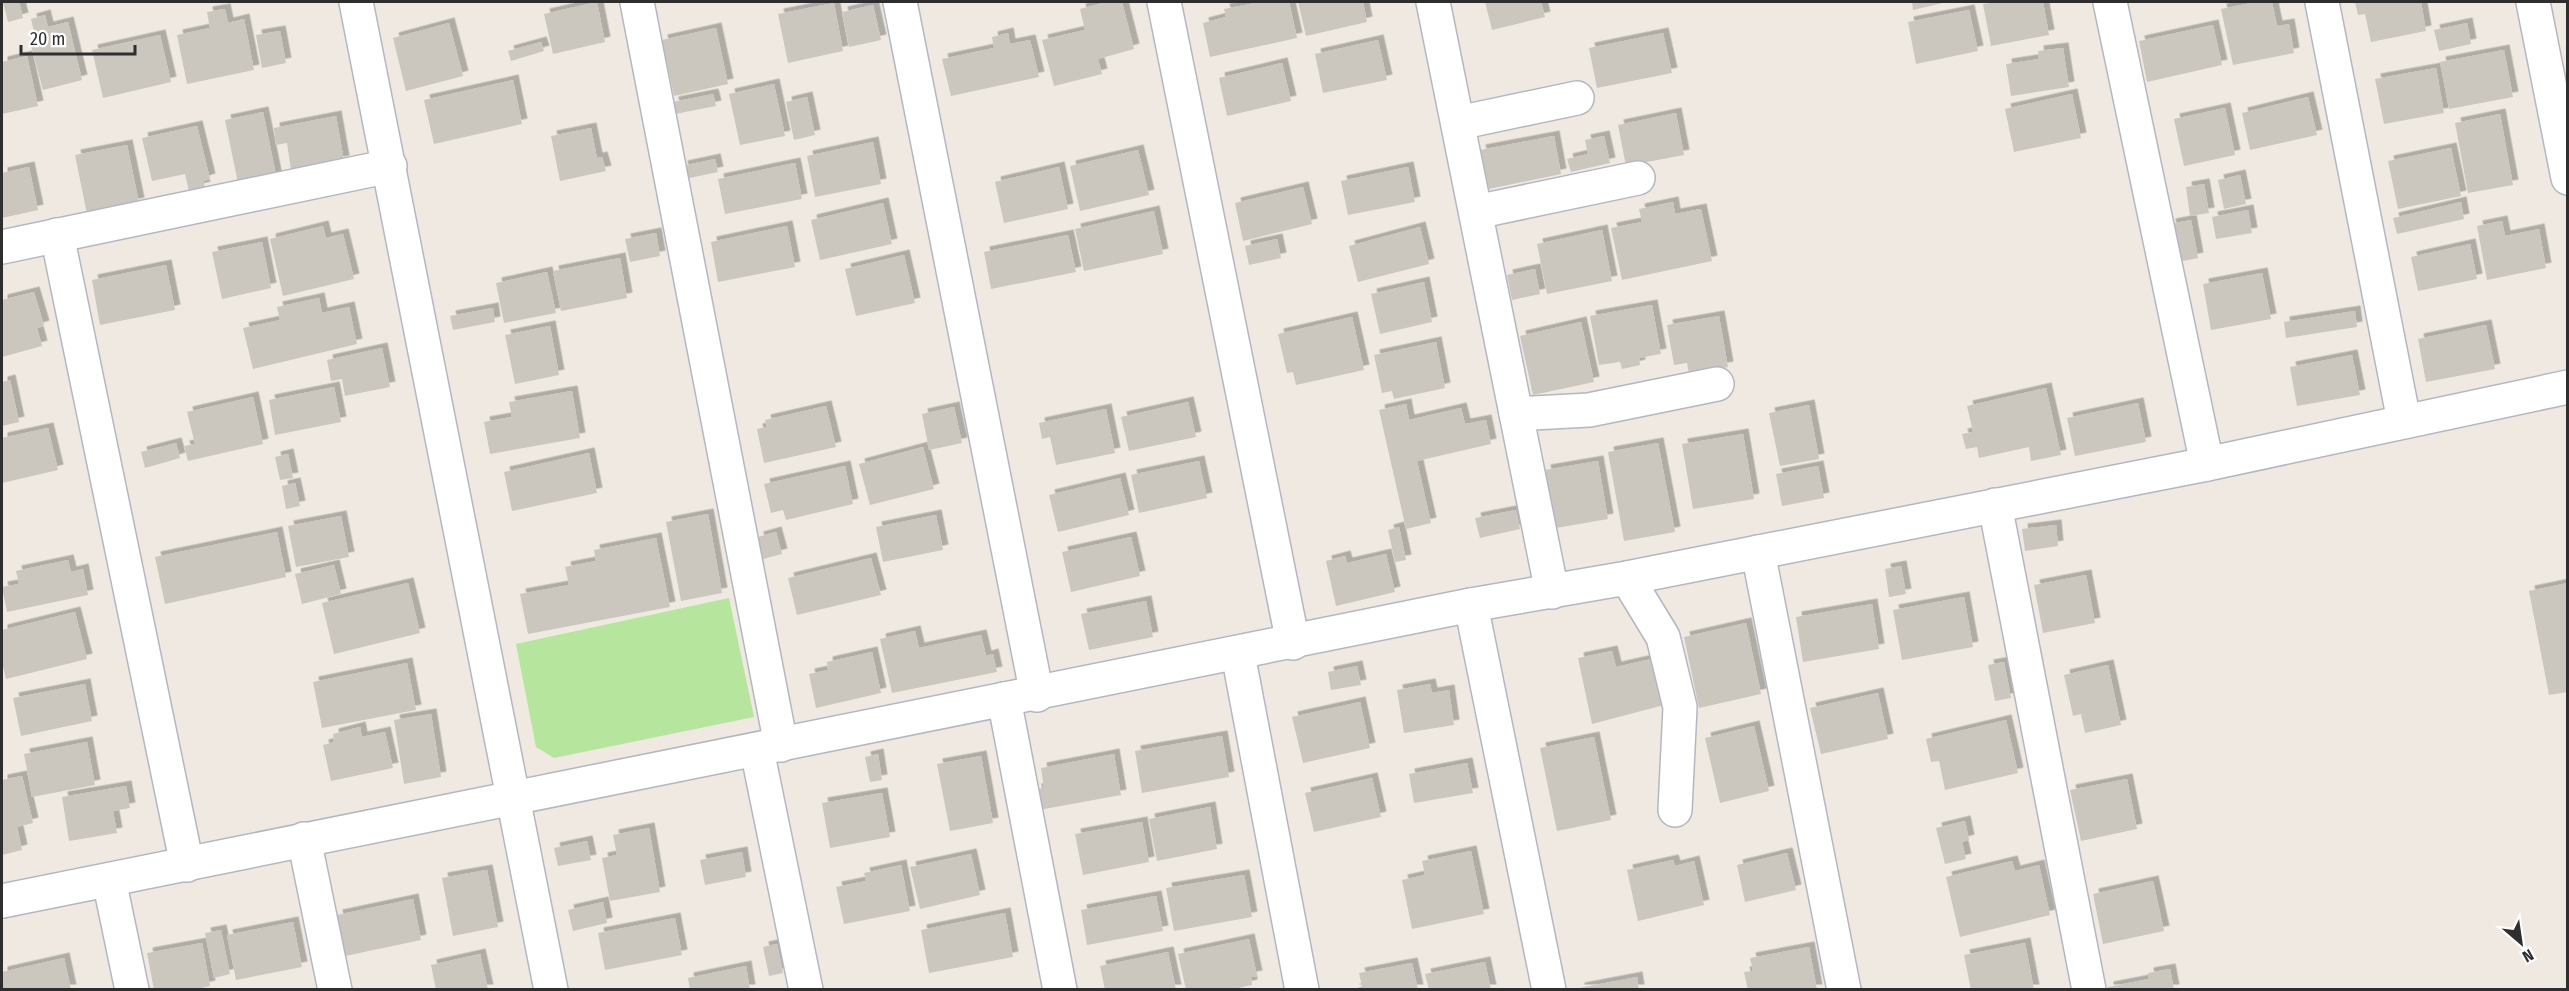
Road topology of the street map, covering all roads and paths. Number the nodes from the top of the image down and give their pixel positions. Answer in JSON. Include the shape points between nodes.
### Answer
{"nodes":[{"id":1,"x":358,"y":2,"type":"edge"},
{"id":2,"x":637,"y":2,"type":"edge"},
{"id":3,"x":900,"y":2,"type":"edge"},
{"id":4,"x":1164,"y":2,"type":"edge"},
{"id":5,"x":1434,"y":2,"type":"edge"},
{"id":6,"x":2110,"y":2,"type":"edge"},
{"id":7,"x":2322,"y":2,"type":"edge"},
{"id":8,"x":2533,"y":2,"type":"edge"},
{"id":9,"x":1577,"y":98,"type":"dead end"},
{"id":10,"x":1458,"y":123,"type":"junction"},
{"id":11,"x":390,"y":166,"type":"junction"},
{"id":12,"x":1638,"y":178,"type":"dead end"},
{"id":13,"x":2568,"y":178,"type":"edge"},
{"id":14,"x":1476,"y":212,"type":"junction"},
{"id":15,"x":57,"y":236,"type":"junction"},
{"id":16,"x":2,"y":247,"type":"edge"},
{"id":17,"x":1717,"y":384,"type":"dead end"},
{"id":18,"x":2568,"y":387,"type":"edge"},
{"id":19,"x":1516,"y":414,"type":"junction"},
{"id":20,"x":2404,"y":421,"type":"junction"},
{"id":21,"x":2207,"y":464,"type":"junction"},
{"id":22,"x":1995,"y":505,"type":"junction"},
{"id":23,"x":1758,"y":552,"type":"junction"},
{"id":24,"x":1628,"y":578,"type":"junction"},
{"id":25,"x":1552,"y":592,"type":"junction"},
{"id":26,"x":1471,"y":605,"type":"junction"},
{"id":27,"x":1293,"y":643,"type":"junction"},
{"id":28,"x":1238,"y":654,"type":"junction"},
{"id":29,"x":1036,"y":695,"type":"junction"},
{"id":30,"x":1004,"y":699,"type":"junction"},
{"id":31,"x":769,"y":748,"type":"junction"},
{"id":32,"x":513,"y":799,"type":"junction"},
{"id":33,"x":1675,"y":810,"type":"dead end"},
{"id":34,"x":304,"y":839,"type":"junction"},
{"id":35,"x":187,"y":865,"type":"junction"},
{"id":36,"x":109,"y":880,"type":"junction"},
{"id":37,"x":2,"y":901,"type":"edge"},
{"id":38,"x":132,"y":990,"type":"edge"},
{"id":39,"x":335,"y":990,"type":"edge"},
{"id":40,"x":552,"y":990,"type":"edge"},
{"id":41,"x":806,"y":990,"type":"edge"},
{"id":42,"x":1060,"y":990,"type":"edge"},
{"id":43,"x":1302,"y":990,"type":"edge"},
{"id":44,"x":1549,"y":990,"type":"edge"},
{"id":45,"x":1844,"y":990,"type":"edge"},
{"id":46,"x":2089,"y":990,"type":"edge"}],
"edges":[{"from":1,"to":11,"type":"street"},
{"from":2,"to":31,"type":"street"},
{"from":3,"to":29,"type":"street"},
{"from":4,"to":27,"type":"street"},
{"from":5,"to":10,"type":"street"},
{"from":6,"to":21,"type":"street"},
{"from":7,"to":20,"type":"street"},
{"from":8,"to":13,"type":"street"},
{"from":9,"to":10,"type":"street"},
{"from":10,"to":14,"type":"street"},
{"from":11,"to":15,"type":"street"},
{"from":11,"to":32,"type":"street"},
{"from":12,"to":14,"type":"street"},
{"from":14,"to":19,"type":"street"},
{"from":15,"to":16,"type":"street"},
{"from":15,"to":35,"type":"street"},
{"from":17,"to":19,"type":"street","via":[[1589,410]]},
{"from":18,"to":20,"type":"street"},
{"from":19,"to":25,"type":"street"},
{"from":20,"to":21,"type":"street"},
{"from":21,"to":22,"type":"street"},
{"from":22,"to":23,"type":"street"},
{"from":22,"to":46,"type":"street"},
{"from":23,"to":24,"type":"street"},
{"from":23,"to":45,"type":"street"},
{"from":24,"to":25,"type":"street"},
{"from":24,"to":33,"type":"street","via":[[1663,637],[1680,707]]},
{"from":25,"to":26,"type":"street"},
{"from":26,"to":27,"type":"street"},
{"from":26,"to":44,"type":"street"},
{"from":27,"to":28,"type":"street"},
{"from":28,"to":29,"type":"street"},
{"from":28,"to":43,"type":"street"},
{"from":29,"to":30,"type":"street"},
{"from":30,"to":31,"type":"street"},
{"from":30,"to":42,"type":"street"},
{"from":31,"to":32,"type":"street"},
{"from":31,"to":41,"type":"street"},
{"from":32,"to":34,"type":"street"},
{"from":32,"to":40,"type":"street"},
{"from":34,"to":35,"type":"street"},
{"from":34,"to":39,"type":"street"},
{"from":35,"to":36,"type":"street"},
{"from":36,"to":37,"type":"street"},
{"from":36,"to":38,"type":"street"}]}
